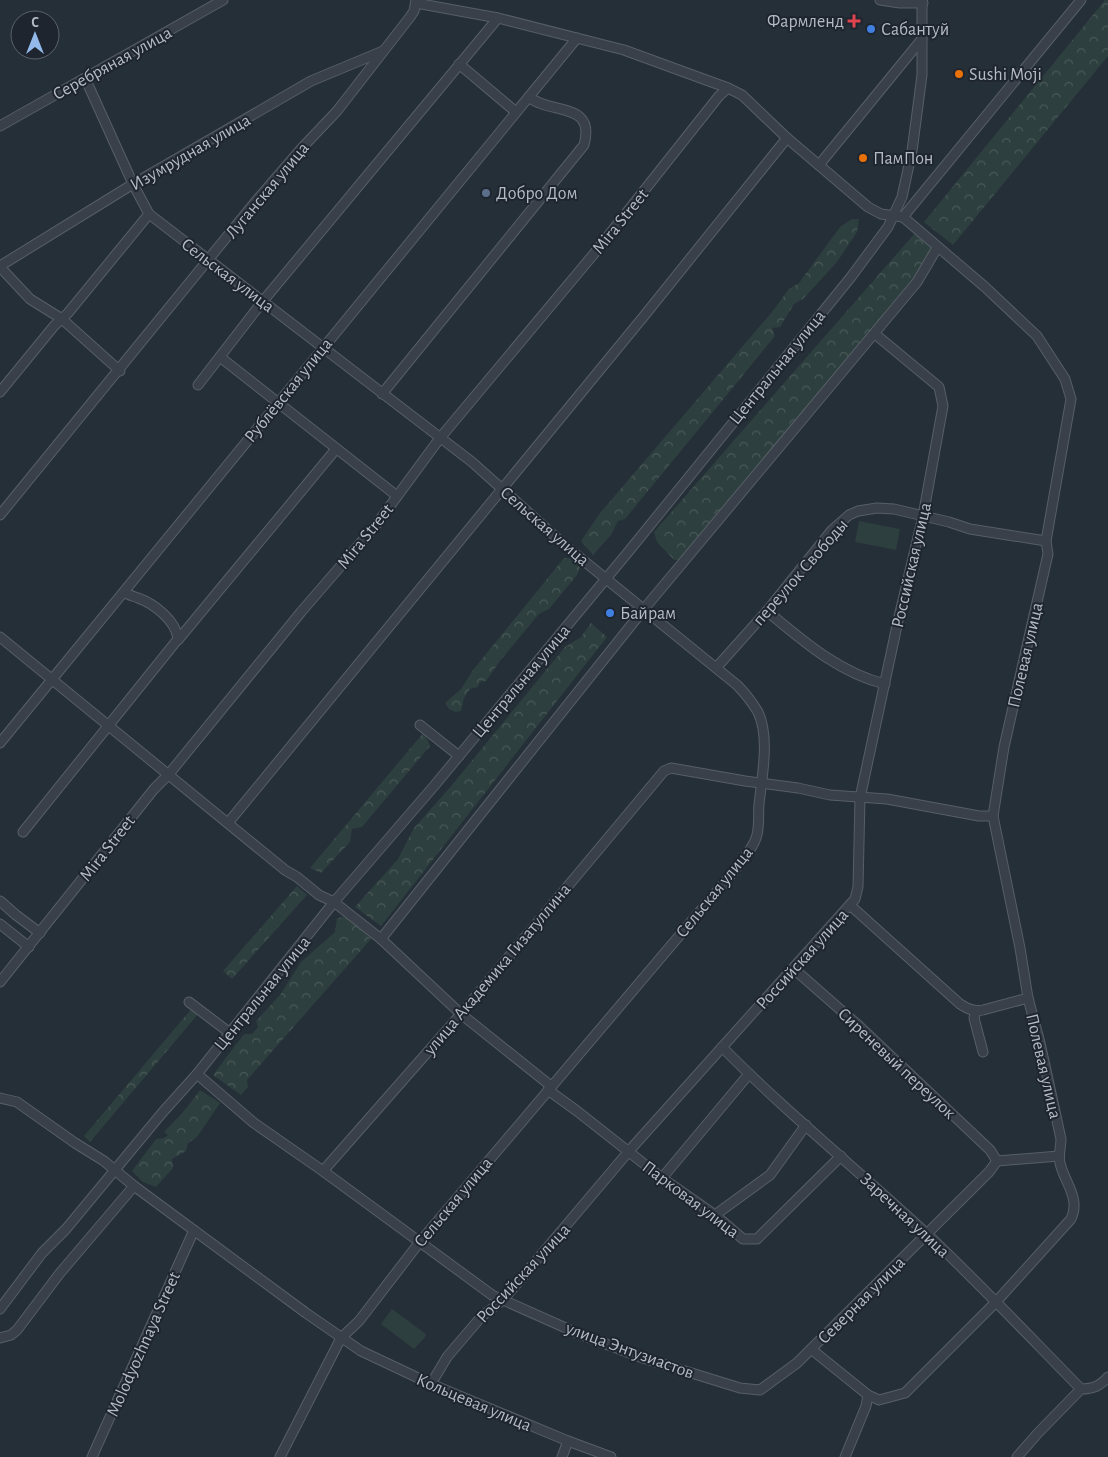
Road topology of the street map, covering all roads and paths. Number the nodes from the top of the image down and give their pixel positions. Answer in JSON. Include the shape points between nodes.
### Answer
{"nodes":[{"id":1,"x":223,"y":0,"type":"edge"},
{"id":2,"x":880,"y":0,"type":"edge"},
{"id":3,"x":1081,"y":0,"type":"edge"},
{"id":4,"x":416,"y":2,"type":"edge"},
{"id":5,"x":922,"y":2,"type":"edge"},
{"id":6,"x":498,"y":18,"type":"junction"},
{"id":7,"x":577,"y":38,"type":"junction"},
{"id":8,"x":922,"y":39,"type":"junction"},
{"id":9,"x":386,"y":50,"type":"junction"},
{"id":10,"x":459,"y":64,"type":"junction"},
{"id":11,"x":85,"y":78,"type":"junction"},
{"id":12,"x":728,"y":88,"type":"junction"},
{"id":13,"x":529,"y":97,"type":"junction"},
{"id":14,"x":516,"y":112,"type":"junction"},
{"id":15,"x":0,"y":126,"type":"edge"},
{"id":16,"x":787,"y":138,"type":"junction"},
{"id":17,"x":819,"y":164,"type":"junction"},
{"id":18,"x":133,"y":184,"type":"junction"},
{"id":19,"x":904,"y":186,"type":"junction"},
{"id":20,"x":924,"y":191,"type":"junction"},
{"id":21,"x":149,"y":214,"type":"junction"},
{"id":22,"x":899,"y":217,"type":"junction"},
{"id":23,"x":937,"y":248,"type":"junction"},
{"id":24,"x":208,"y":261,"type":"junction"},
{"id":25,"x":0,"y":267,"type":"edge"},
{"id":26,"x":264,"y":301,"type":"junction"},
{"id":27,"x":62,"y":319,"type":"junction"},
{"id":28,"x":875,"y":334,"type":"junction"},
{"id":29,"x":322,"y":348,"type":"junction"},
{"id":30,"x":220,"y":358,"type":"junction"},
{"id":31,"x":120,"y":371,"type":"junction"},
{"id":32,"x":198,"y":385,"type":"dead end"},
{"id":33,"x":0,"y":392,"type":"edge"},
{"id":34,"x":382,"y":394,"type":"junction"},
{"id":35,"x":277,"y":404,"type":"junction"},
{"id":36,"x":440,"y":438,"type":"junction"},
{"id":37,"x":336,"y":449,"type":"junction"},
{"id":38,"x":502,"y":488,"type":"junction"},
{"id":39,"x":397,"y":496,"type":"junction"},
{"id":40,"x":0,"y":515,"type":"edge"},
{"id":41,"x":923,"y":516,"type":"junction"},
{"id":42,"x":1046,"y":541,"type":"junction"},
{"id":43,"x":606,"y":578,"type":"junction"},
{"id":44,"x":124,"y":592,"type":"junction"},
{"id":45,"x":644,"y":609,"type":"junction"},
{"id":46,"x":767,"y":611,"type":"junction"},
{"id":47,"x":0,"y":637,"type":"edge"},
{"id":48,"x":178,"y":640,"type":"junction"},
{"id":49,"x":716,"y":668,"type":"junction"},
{"id":50,"x":52,"y":680,"type":"junction"},
{"id":51,"x":885,"y":684,"type":"junction"},
{"id":52,"x":420,"y":725,"type":"dead end"},
{"id":53,"x":110,"y":726,"type":"junction"},
{"id":54,"x":0,"y":743,"type":"edge"},
{"id":55,"x":459,"y":756,"type":"junction"},
{"id":56,"x":169,"y":774,"type":"junction"},
{"id":57,"x":762,"y":782,"type":"junction"},
{"id":58,"x":860,"y":798,"type":"junction"},
{"id":59,"x":993,"y":816,"type":"junction"},
{"id":60,"x":228,"y":823,"type":"junction"},
{"id":61,"x":23,"y":832,"type":"dead end"},
{"id":62,"x":0,"y":901,"type":"edge"},
{"id":63,"x":334,"y":902,"type":"junction"},
{"id":64,"x":851,"y":906,"type":"junction"},
{"id":65,"x":0,"y":924,"type":"edge"},
{"id":66,"x":40,"y":933,"type":"junction"},
{"id":67,"x":381,"y":939,"type":"junction"},
{"id":68,"x":29,"y":946,"type":"junction"},
{"id":69,"x":794,"y":969,"type":"junction"},
{"id":70,"x":0,"y":982,"type":"edge"},
{"id":71,"x":1028,"y":998,"type":"junction"},
{"id":72,"x":189,"y":1002,"type":"dead end"},
{"id":73,"x":976,"y":1011,"type":"junction"},
{"id":74,"x":461,"y":1014,"type":"junction"},
{"id":75,"x":230,"y":1033,"type":"junction"},
{"id":76,"x":722,"y":1047,"type":"junction"},
{"id":77,"x":983,"y":1052,"type":"dead end"},
{"id":78,"x":197,"y":1074,"type":"junction"},
{"id":79,"x":749,"y":1074,"type":"junction"},
{"id":80,"x":549,"y":1088,"type":"junction"},
{"id":81,"x":0,"y":1098,"type":"edge"},
{"id":82,"x":806,"y":1126,"type":"junction"},
{"id":83,"x":629,"y":1152,"type":"junction"},
{"id":84,"x":841,"y":1156,"type":"junction"},
{"id":85,"x":1059,"y":1156,"type":"junction"},
{"id":86,"x":997,"y":1161,"type":"junction"},
{"id":87,"x":114,"y":1170,"type":"junction"},
{"id":88,"x":323,"y":1170,"type":"junction"},
{"id":89,"x":662,"y":1178,"type":"junction"},
{"id":90,"x":134,"y":1186,"type":"junction"},
{"id":91,"x":715,"y":1215,"type":"junction"},
{"id":92,"x":194,"y":1230,"type":"junction"},
{"id":93,"x":927,"y":1234,"type":"junction"},
{"id":94,"x":419,"y":1243,"type":"junction"},
{"id":95,"x":503,"y":1300,"type":"junction"},
{"id":96,"x":996,"y":1302,"type":"junction"},
{"id":97,"x":0,"y":1309,"type":"edge"},
{"id":98,"x":0,"y":1338,"type":"edge"},
{"id":99,"x":341,"y":1338,"type":"junction"},
{"id":100,"x":811,"y":1349,"type":"junction"},
{"id":101,"x":1108,"y":1377,"type":"edge"},
{"id":102,"x":431,"y":1384,"type":"junction"},
{"id":103,"x":1081,"y":1389,"type":"junction"},
{"id":104,"x":760,"y":1390,"type":"joint"},
{"id":105,"x":868,"y":1395,"type":"junction"},
{"id":106,"x":568,"y":1441,"type":"junction"},
{"id":107,"x":847,"y":1456,"type":"edge"},
{"id":108,"x":92,"y":1457,"type":"edge"},
{"id":109,"x":280,"y":1457,"type":"edge"},
{"id":110,"x":562,"y":1457,"type":"edge"},
{"id":111,"x":611,"y":1457,"type":"edge"},
{"id":112,"x":1017,"y":1457,"type":"edge"}],
"edges":[{"from":1,"to":11,"type":"street","name":"Серебряная улица"},
{"from":2,"to":5,"type":"street"},
{"from":3,"to":20,"type":"street"},
{"from":4,"to":6,"type":"street"},
{"from":4,"to":9,"type":"street","name":"Луганская улица","via":[[410,17]]},
{"from":5,"to":8,"type":"street","name":"Центральная улица"},
{"from":6,"to":7,"type":"street"},
{"from":6,"to":10,"type":"street"},
{"from":7,"to":12,"type":"street","via":[[624,50]]},
{"from":7,"to":13,"type":"street","name":"Рублёвская улица"},
{"from":8,"to":17,"type":"street"},
{"from":8,"to":19,"type":"street","name":"Центральная улица","via":[[919,105]]},
{"from":9,"to":18,"type":"street","name":"Изумрудная улица","via":[[311,81]]},
{"from":9,"to":24,"type":"street","name":"Луганская улица"},
{"from":10,"to":14,"type":"street"},
{"from":10,"to":26,"type":"street"},
{"from":11,"to":15,"type":"street","name":"Серебряная улица"},
{"from":11,"to":18,"type":"street","name":"Сельская улица"},
{"from":12,"to":16,"type":"street","via":[[742,95]]},
{"from":12,"to":36,"type":"street","name":"Mira Street"},
{"from":13,"to":14,"type":"street","name":"Рублёвская улица"},
{"from":13,"to":34,"type":"street","via":[[534,102],[581,117],[586,123],[584,145]]},
{"from":14,"to":29,"type":"street","name":"Рублёвская улица"},
{"from":16,"to":17,"type":"street"},
{"from":16,"to":38,"type":"street"},
{"from":17,"to":22,"type":"street","via":[[868,207],[881,214]]},
{"from":18,"to":21,"type":"street","name":"Сельская улица"},
{"from":18,"to":25,"type":"street","name":"Изумрудная улица"},
{"from":19,"to":20,"type":"street","via":[[913,192]]},
{"from":19,"to":22,"type":"street","name":"Центральная улица"},
{"from":20,"to":22,"type":"street"},
{"from":21,"to":24,"type":"street","name":"Сельская улица"},
{"from":21,"to":27,"type":"street"},
{"from":22,"to":23,"type":"street","name":"Полевая улица"},
{"from":22,"to":43,"type":"street","name":"Центральная улица"},
{"from":23,"to":28,"type":"street","via":[[917,282]]},
{"from":23,"to":42,"type":"street","name":"Полевая улица","via":[[1037,336],[1065,379],[1071,399]]},
{"from":24,"to":26,"type":"street","name":"Сельская улица"},
{"from":24,"to":31,"type":"street","name":"Луганская улица"},
{"from":25,"to":27,"type":"street","via":[[30,299]]},
{"from":26,"to":29,"type":"street","name":"Сельская улица"},
{"from":26,"to":30,"type":"street"},
{"from":27,"to":31,"type":"street"},
{"from":27,"to":33,"type":"street"},
{"from":28,"to":41,"type":"street","name":"Российская улица","via":[[939,387],[943,406]]},
{"from":28,"to":45,"type":"street"},
{"from":29,"to":34,"type":"street","name":"Сельская улица"},
{"from":29,"to":35,"type":"street","name":"Рублёвская улица"},
{"from":30,"to":32,"type":"street"},
{"from":30,"to":35,"type":"street"},
{"from":31,"to":40,"type":"street","name":"Луганская улица"},
{"from":34,"to":36,"type":"street","name":"Сельская улица"},
{"from":35,"to":37,"type":"street"},
{"from":35,"to":44,"type":"street","name":"Рублёвская улица"},
{"from":36,"to":38,"type":"street","name":"Сельская улица"},
{"from":36,"to":39,"type":"street","name":"Mira Street"},
{"from":37,"to":39,"type":"street"},
{"from":37,"to":48,"type":"street"},
{"from":38,"to":43,"type":"street","name":"Сельская улица"},
{"from":38,"to":60,"type":"street"},
{"from":39,"to":56,"type":"street","name":"Mira Street"},
{"from":41,"to":42,"type":"street","name":"переулок Свободы","via":[[970,530]]},
{"from":41,"to":46,"type":"street","name":"переулок Свободы","via":[[878,508],[849,515],[832,530]]},
{"from":41,"to":51,"type":"street","name":"Российская улица"},
{"from":42,"to":59,"type":"street","name":"Полевая улица","via":[[1048,554],[1004,747]]},
{"from":43,"to":45,"type":"street","name":"Сельская улица"},
{"from":43,"to":55,"type":"street","name":"Центральная улица"},
{"from":44,"to":48,"type":"street","via":[[164,614],[178,633]]},
{"from":44,"to":50,"type":"street","name":"Рублёвская улица"},
{"from":45,"to":49,"type":"street","name":"Сельская улица"},
{"from":45,"to":67,"type":"street"},
{"from":46,"to":49,"type":"street","name":"переулок Свободы"},
{"from":46,"to":51,"type":"street","via":[[832,662]]},
{"from":47,"to":50,"type":"street","name":"Парковая улица"},
{"from":48,"to":53,"type":"street"},
{"from":49,"to":57,"type":"street","name":"Сельская улица","via":[[748,697],[758,714],[764,744]]},
{"from":50,"to":53,"type":"street","name":"Парковая улица"},
{"from":50,"to":54,"type":"street","name":"Рублёвская улица"},
{"from":51,"to":58,"type":"street","name":"Российская улица"},
{"from":52,"to":55,"type":"street"},
{"from":53,"to":56,"type":"street","name":"Парковая улица"},
{"from":53,"to":61,"type":"street"},
{"from":55,"to":63,"type":"street","name":"Центральная улица"},
{"from":56,"to":60,"type":"street","name":"Парковая улица"},
{"from":56,"to":66,"type":"street","name":"Mira Street"},
{"from":57,"to":58,"type":"street"},
{"from":57,"to":74,"type":"street","name":"улица Академика Гизатуллина","via":[[671,768],[664,771]]},
{"from":57,"to":80,"type":"street","name":"Сельская улица","via":[[758,834],[754,844]]},
{"from":58,"to":59,"type":"street","via":[[887,799]]},
{"from":58,"to":64,"type":"street","name":"Российская улица","via":[[858,887]]},
{"from":59,"to":71,"type":"street","name":"Полевая улица"},
{"from":60,"to":63,"type":"street","name":"Парковая улица","via":[[319,896]]},
{"from":62,"to":66,"type":"street"},
{"from":63,"to":67,"type":"street","name":"Парковая улица"},
{"from":63,"to":75,"type":"street","name":"Центральная улица"},
{"from":64,"to":69,"type":"street","name":"Российская улица"},
{"from":64,"to":73,"type":"street","via":[[960,1004]]},
{"from":65,"to":68,"type":"street"},
{"from":66,"to":68,"type":"street","name":"Mira Street"},
{"from":67,"to":74,"type":"street","name":"Парковая улица"},
{"from":68,"to":70,"type":"street","name":"Mira Street"},
{"from":69,"to":76,"type":"street","name":"Российская улица"},
{"from":69,"to":86,"type":"street","name":"Сиреневый переулок","via":[[860,1026],[990,1150]]},
{"from":71,"to":73,"type":"street"},
{"from":71,"to":85,"type":"street","name":"Полевая улица","via":[[1060,1139]]},
{"from":72,"to":75,"type":"street"},
{"from":73,"to":77,"type":"street","via":[[974,1018]]},
{"from":74,"to":80,"type":"street","name":"Парковая улица"},
{"from":74,"to":88,"type":"street","name":"улица Академика Гизатуллина"},
{"from":75,"to":78,"type":"street","name":"Центральная улица"},
{"from":76,"to":79,"type":"street","name":"Заречная улица"},
{"from":76,"to":83,"type":"street","name":"Российская улица"},
{"from":78,"to":87,"type":"street","name":"Центральная улица"},
{"from":78,"to":88,"type":"street","name":"улица Энтузиастов","via":[[254,1123]]},
{"from":79,"to":82,"type":"street","name":"Заречная улица"},
{"from":79,"to":89,"type":"street"},
{"from":80,"to":83,"type":"street","name":"Парковая улица"},
{"from":80,"to":94,"type":"street","name":"Сельская улица"},
{"from":81,"to":87,"type":"street","name":"Кольцевая улица","via":[[17,1102]]},
{"from":82,"to":84,"type":"street","name":"Заречная улица"},
{"from":82,"to":91,"type":"street","via":[[770,1175]]},
{"from":83,"to":89,"type":"street","name":"Парковая улица"},
{"from":83,"to":95,"type":"street","name":"Российская улица"},
{"from":84,"to":91,"type":"street","name":"Парковая улица","via":[[758,1239],[743,1239]]},
{"from":84,"to":93,"type":"street","name":"Заречная улица"},
{"from":85,"to":86,"type":"street"},
{"from":85,"to":96,"type":"street","name":"Полевая улица","via":[[1072,1195],[1074,1212],[1071,1219]]},
{"from":86,"to":93,"type":"street","name":"Северная улица"},
{"from":87,"to":90,"type":"street","name":"Кольцевая улица"},
{"from":87,"to":97,"type":"street","name":"Центральная улица","via":[[42,1253]]},
{"from":88,"to":94,"type":"street","name":"улица Энтузиастов"},
{"from":89,"to":91,"type":"street","name":"Парковая улица"},
{"from":90,"to":92,"type":"street","name":"Кольцевая улица"},
{"from":90,"to":98,"type":"street","via":[[60,1273],[17,1330]]},
{"from":92,"to":99,"type":"street","name":"Кольцевая улица"},
{"from":92,"to":108,"type":"street","name":"Molodyozhnaya Street"},
{"from":93,"to":96,"type":"street","name":"Заречная улица"},
{"from":93,"to":100,"type":"street","name":"Северная улица"},
{"from":94,"to":95,"type":"street","name":"улица Энтузиастов"},
{"from":94,"to":99,"type":"street","name":"Сельская улица","via":[[359,1321]]},
{"from":95,"to":102,"type":"street","name":"Российская улица","via":[[481,1317],[448,1357]]},
{"from":95,"to":104,"type":"street","name":"улица Энтузиастов","via":[[643,1358],[740,1388]]},
{"from":96,"to":103,"type":"street","name":"Заречная улица"},
{"from":96,"to":105,"type":"street","name":"Полевая улица","via":[[905,1394],[878,1400]]},
{"from":99,"to":102,"type":"street","name":"Кольцевая улица"},
{"from":99,"to":109,"type":"street","name":"Сельская улица"},
{"from":100,"to":104,"type":"street","name":"Северная улица"},
{"from":100,"to":105,"type":"street"},
{"from":101,"to":103,"type":"street","via":[[1091,1389]]},
{"from":102,"to":106,"type":"street","name":"Кольцевая улица"},
{"from":103,"to":112,"type":"street"},
{"from":105,"to":107,"type":"street"},
{"from":106,"to":110,"type":"street"},
{"from":106,"to":111,"type":"street","name":"Кольцевая улица"}]}
